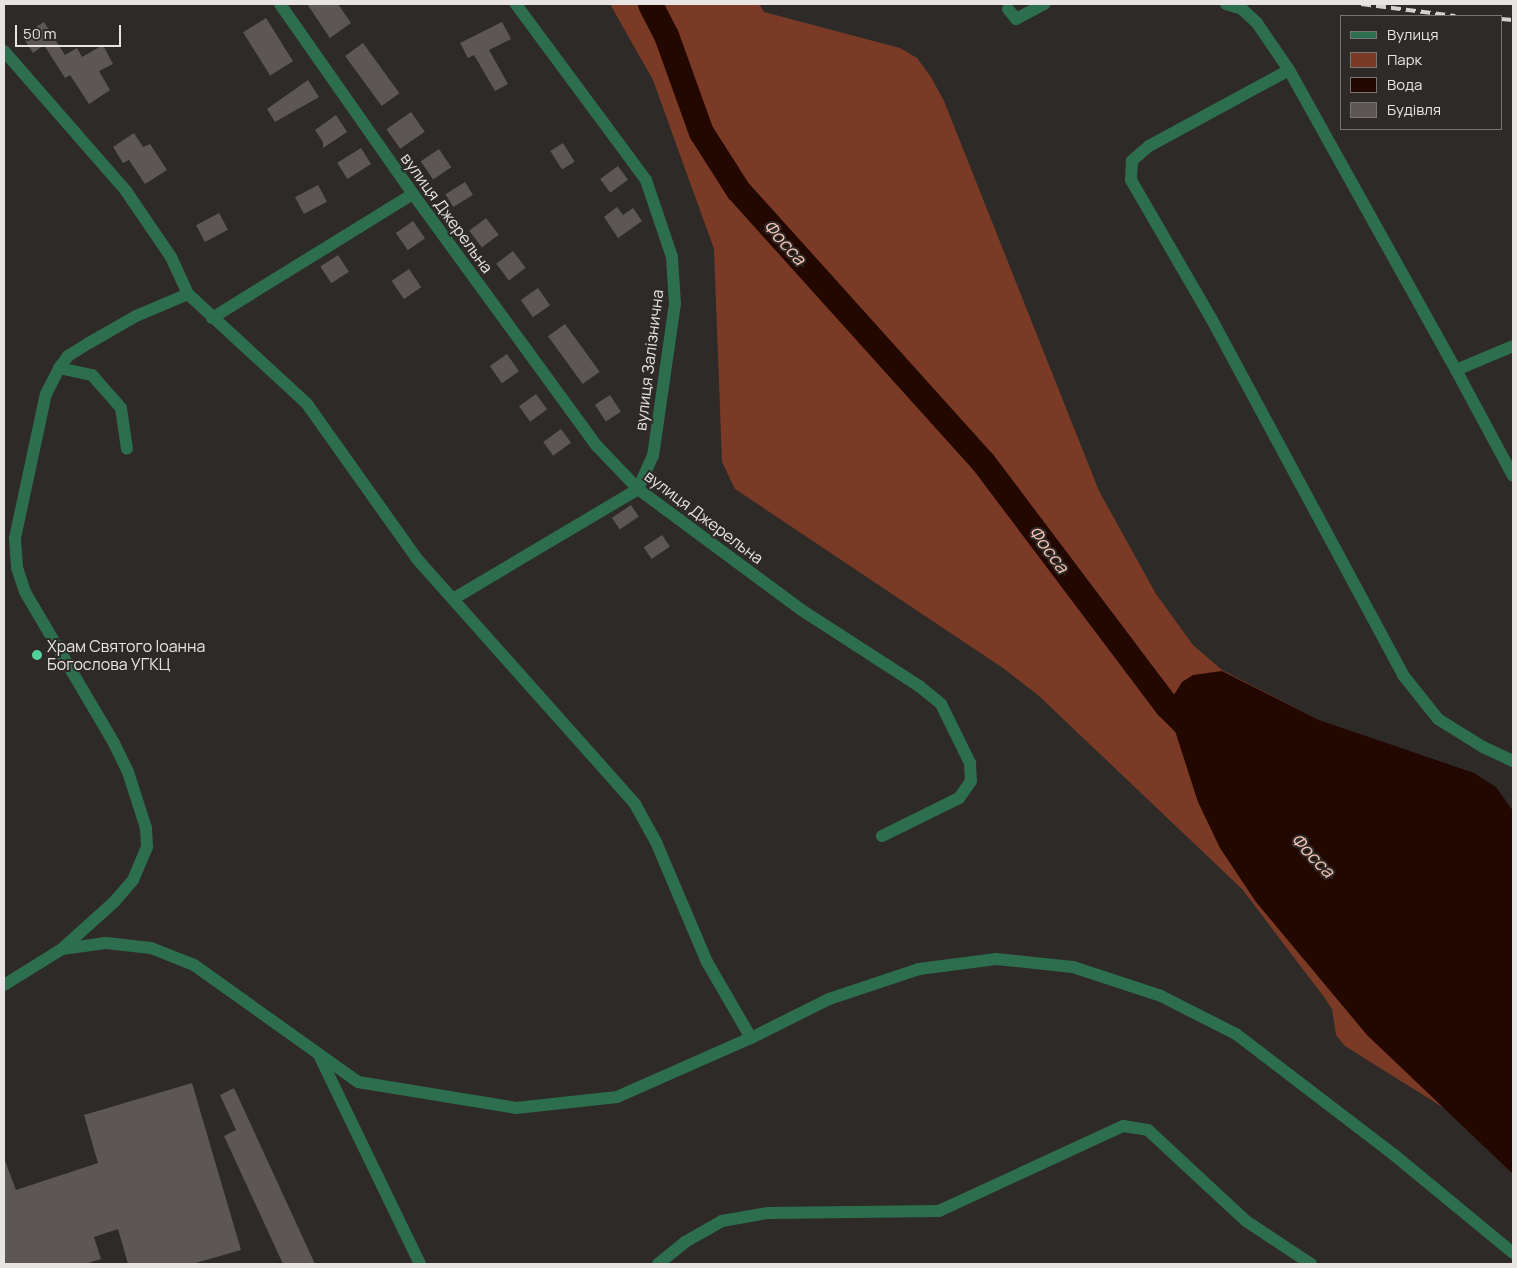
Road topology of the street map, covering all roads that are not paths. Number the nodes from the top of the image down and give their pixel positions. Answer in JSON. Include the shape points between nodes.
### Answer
{"nodes":[{"id":1,"x":280,"y":4,"type":"edge"},
{"id":2,"x":516,"y":4,"type":"edge"},
{"id":3,"x":1044,"y":4,"type":"edge"},
{"id":4,"x":1226,"y":4,"type":"edge"},
{"id":5,"x":1008,"y":8,"type":"dead end"},
{"id":6,"x":4,"y":51,"type":"edge"},
{"id":7,"x":1289,"y":70,"type":"junction"},
{"id":8,"x":413,"y":194,"type":"junction"},
{"id":9,"x":188,"y":294,"type":"junction"},
{"id":10,"x":212,"y":318,"type":"junction"},
{"id":11,"x":1513,"y":346,"type":"edge"},
{"id":12,"x":59,"y":368,"type":"junction"},
{"id":13,"x":1456,"y":370,"type":"junction"},
{"id":14,"x":127,"y":449,"type":"dead end"},
{"id":15,"x":1513,"y":476,"type":"edge"},
{"id":16,"x":638,"y":489,"type":"junction"},
{"id":17,"x":453,"y":600,"type":"junction"},
{"id":18,"x":1513,"y":761,"type":"edge"},
{"id":19,"x":882,"y":836,"type":"dead end"},
{"id":20,"x":62,"y":949,"type":"junction"},
{"id":21,"x":4,"y":985,"type":"edge"},
{"id":22,"x":751,"y":1038,"type":"junction"},
{"id":23,"x":319,"y":1054,"type":"junction"},
{"id":24,"x":1513,"y":1253,"type":"edge"},
{"id":25,"x":420,"y":1264,"type":"edge"},
{"id":26,"x":658,"y":1264,"type":"edge"},
{"id":27,"x":1311,"y":1264,"type":"edge"}],
"edges":[{"from":1,"to":8,"type":"street","name":"вулиця Джерельна"},
{"from":2,"to":16,"type":"street","name":"вулиця Залізнична","via":[[639,169],[672,257],[675,304],[653,456]]},
{"from":3,"to":5,"type":"street","via":[[1016,19]]},
{"from":4,"to":7,"type":"street","via":[[1242,9],[1257,23]]},
{"from":6,"to":9,"type":"street","via":[[126,191],[171,257]]},
{"from":7,"to":13,"type":"street"},
{"from":7,"to":18,"type":"street","via":[[1149,146],[1132,160],[1131,180],[1211,318],[1402,675],[1438,719]]},
{"from":8,"to":10,"type":"street"},
{"from":8,"to":16,"type":"street","name":"вулиця Джерельна","via":[[588,435]]},
{"from":9,"to":10,"type":"street"},
{"from":9,"to":12,"type":"street","via":[[136,316],[89,342],[68,356]]},
{"from":10,"to":17,"type":"street","via":[[292,388],[319,417],[404,543]]},
{"from":11,"to":13,"type":"street"},
{"from":12,"to":14,"type":"street","via":[[92,374],[121,408]]},
{"from":12,"to":20,"type":"street","via":[[46,394],[15,538],[17,567],[24,592],[99,714],[128,772],[142,809],[148,847],[133,880],[114,902]]},
{"from":13,"to":15,"type":"street"},
{"from":16,"to":17,"type":"street"},
{"from":16,"to":19,"type":"street","name":"вулиця Джерельна","via":[[800,609],[919,686],[941,704],[970,763],[971,781],[959,798]]},
{"from":17,"to":22,"type":"street","via":[[635,804],[656,842],[707,962]]},
{"from":20,"to":21,"type":"street"},
{"from":20,"to":23,"type":"street","via":[[85,944],[128,943],[172,954],[227,987]]},
{"from":22,"to":23,"type":"street","via":[[616,1097],[516,1108],[358,1082]]},
{"from":22,"to":24,"type":"street","via":[[856,987],[919,969],[996,960],[1073,967],[1161,996],[1236,1034],[1385,1148]]},
{"from":23,"to":25,"type":"street"},
{"from":26,"to":27,"type":"street","via":[[685,1242],[722,1220],[768,1213],[939,1212],[1123,1126],[1148,1130],[1246,1220]]}]}
